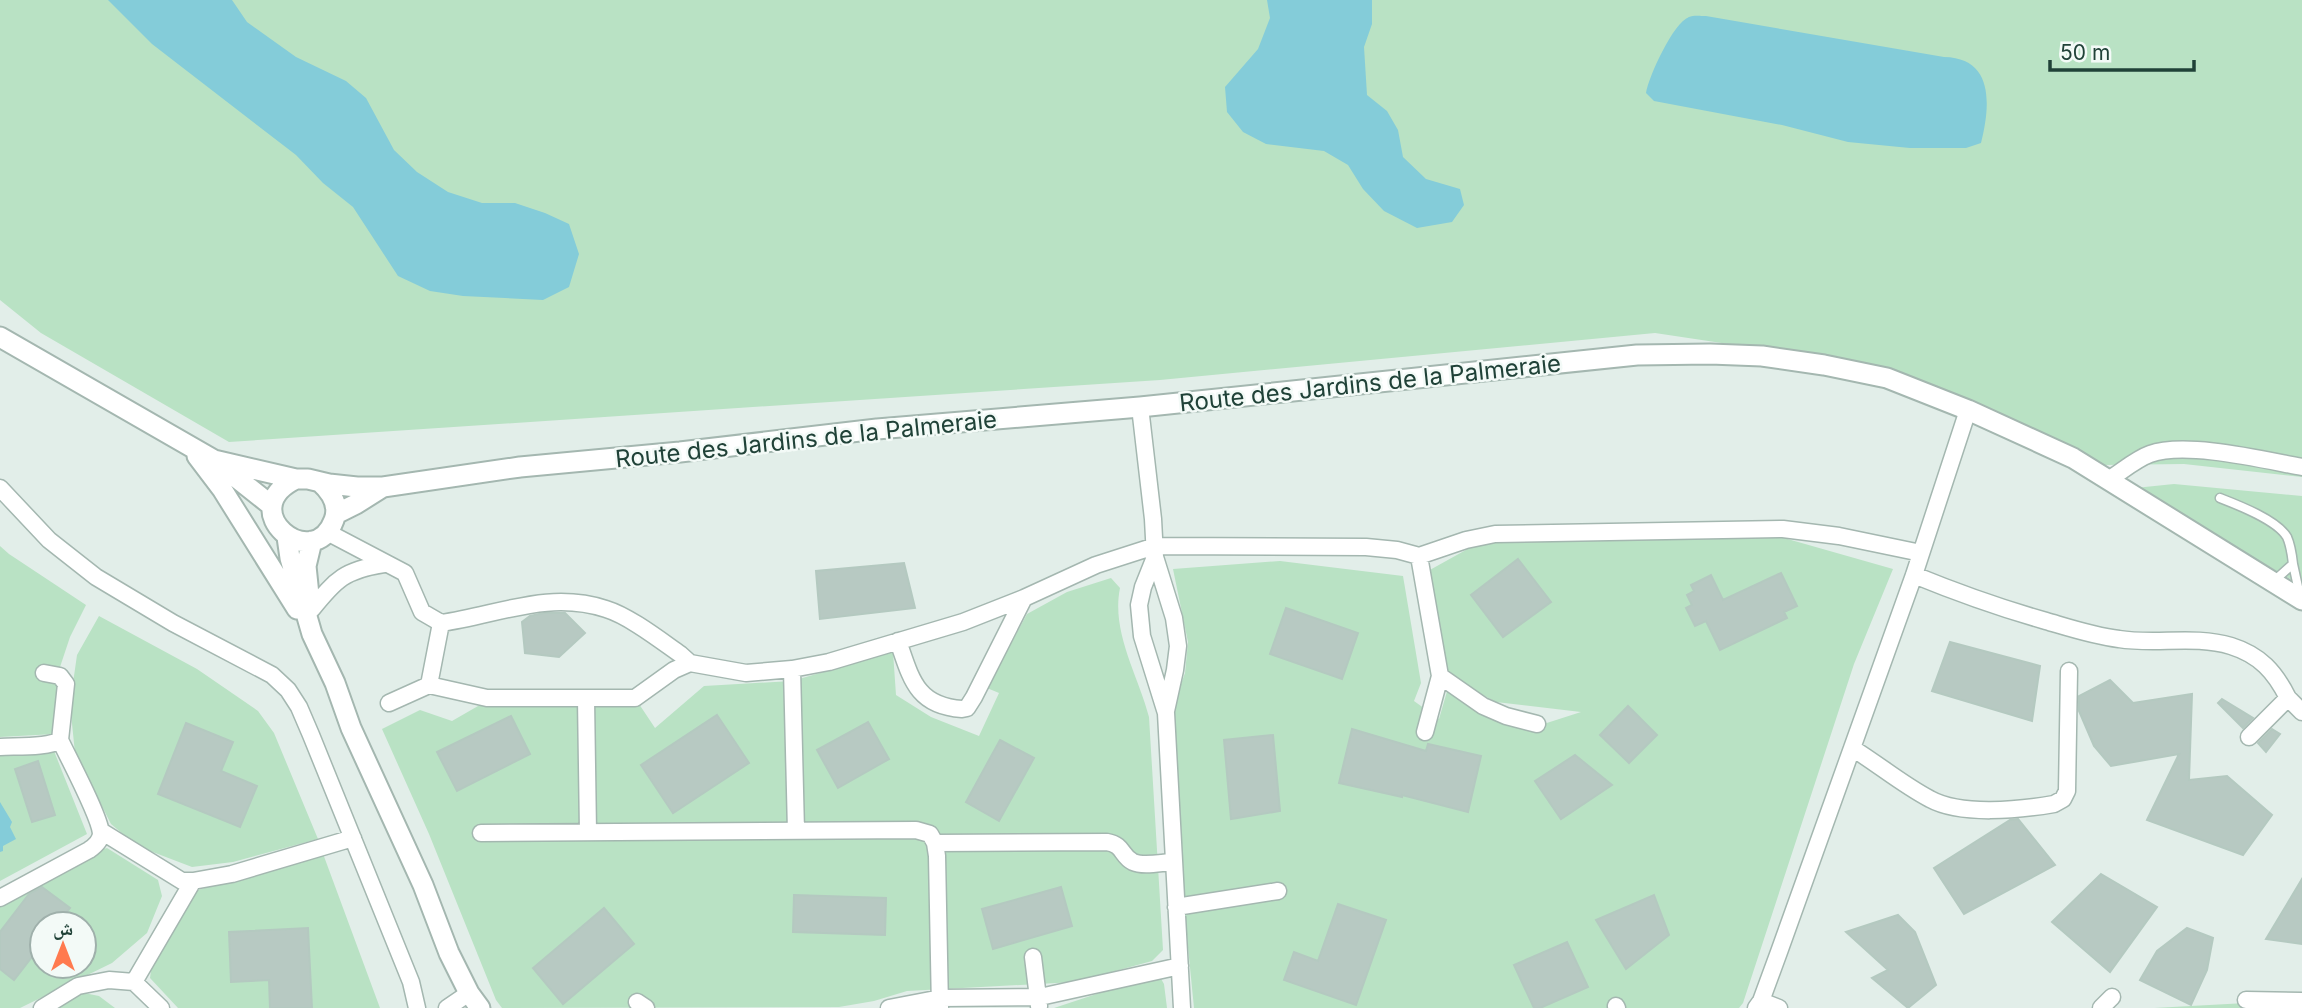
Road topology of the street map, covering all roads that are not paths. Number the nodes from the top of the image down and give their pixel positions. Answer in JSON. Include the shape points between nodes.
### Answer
{"nodes":[{"id":1,"x":0,"y":337,"type":"edge"},
{"id":2,"x":1140,"y":407,"type":"junction"},
{"id":3,"x":1968,"y":410,"type":"junction"},
{"id":4,"x":189,"y":446,"type":"junction"},
{"id":5,"x":214,"y":460,"type":"junction"},
{"id":6,"x":2302,"y":467,"type":"edge"},
{"id":7,"x":296,"y":479,"type":"junction"},
{"id":8,"x":2108,"y":480,"type":"junction"},
{"id":9,"x":320,"y":482,"type":"junction"},
{"id":10,"x":383,"y":487,"type":"junction"},
{"id":11,"x":1,"y":492,"type":"edge"},
{"id":12,"x":2220,"y":498,"type":"dead end"},
{"id":13,"x":272,"y":506,"type":"junction"},
{"id":14,"x":336,"y":514,"type":"junction"},
{"id":15,"x":287,"y":537,"type":"junction"},
{"id":16,"x":319,"y":537,"type":"junction"},
{"id":17,"x":1155,"y":552,"type":"junction"},
{"id":18,"x":1921,"y":553,"type":"junction"},
{"id":19,"x":1419,"y":556,"type":"junction"},
{"id":20,"x":384,"y":564,"type":"junction"},
{"id":21,"x":2293,"y":564,"type":"junction"},
{"id":22,"x":1914,"y":575,"type":"junction"},
{"id":23,"x":2272,"y":583,"type":"junction"},
{"id":24,"x":1024,"y":598,"type":"junction"},
{"id":25,"x":2301,"y":599,"type":"edge"},
{"id":26,"x":312,"y":609,"type":"junction"},
{"id":27,"x":441,"y":623,"type":"junction"},
{"id":28,"x":312,"y":634,"type":"junction"},
{"id":29,"x":898,"y":640,"type":"junction"},
{"id":30,"x":690,"y":663,"type":"junction"},
{"id":31,"x":792,"y":669,"type":"junction"},
{"id":32,"x":2068,"y":671,"type":"dead end"},
{"id":33,"x":44,"y":673,"type":"dead end"},
{"id":34,"x":1440,"y":676,"type":"junction"},
{"id":35,"x":429,"y":685,"type":"junction"},
{"id":36,"x":2288,"y":698,"type":"junction"},
{"id":37,"x":586,"y":699,"type":"junction"},
{"id":38,"x":389,"y":703,"type":"dead end"},
{"id":39,"x":2302,"y":712,"type":"edge"},
{"id":40,"x":1166,"y":713,"type":"junction"},
{"id":41,"x":1537,"y":724,"type":"dead end"},
{"id":42,"x":1425,"y":732,"type":"dead end"},
{"id":43,"x":2249,"y":737,"type":"dead end"},
{"id":44,"x":60,"y":740,"type":"junction"},
{"id":45,"x":0,"y":747,"type":"edge"},
{"id":46,"x":1852,"y":748,"type":"junction"},
{"id":47,"x":101,"y":831,"type":"junction"},
{"id":48,"x":796,"y":831,"type":"junction"},
{"id":49,"x":588,"y":832,"type":"junction"},
{"id":50,"x":481,"y":833,"type":"dead end"},
{"id":51,"x":353,"y":838,"type":"junction"},
{"id":52,"x":935,"y":844,"type":"junction"},
{"id":53,"x":1174,"y":862,"type":"junction"},
{"id":54,"x":193,"y":881,"type":"junction"},
{"id":55,"x":1279,"y":891,"type":"dead end"},
{"id":56,"x":0,"y":898,"type":"edge"},
{"id":57,"x":1176,"y":907,"type":"junction"},
{"id":58,"x":1033,"y":957,"type":"dead end"},
{"id":59,"x":1180,"y":966,"type":"junction"},
{"id":60,"x":134,"y":982,"type":"junction"},
{"id":61,"x":474,"y":1000,"type":"edge"},
{"id":62,"x":2246,"y":1000,"type":"dead end"},
{"id":63,"x":2302,"y":1001,"type":"edge"},
{"id":64,"x":940,"y":1003,"type":"edge"},
{"id":65,"x":1040,"y":1003,"type":"edge"},
{"id":66,"x":1759,"y":1004,"type":"edge"},
{"id":67,"x":42,"y":1008,"type":"edge"},
{"id":68,"x":161,"y":1008,"type":"edge"},
{"id":69,"x":417,"y":1008,"type":"edge"},
{"id":70,"x":447,"y":1008,"type":"edge"},
{"id":71,"x":889,"y":1008,"type":"edge"},
{"id":72,"x":1182,"y":1008,"type":"edge"},
{"id":73,"x":1779,"y":1008,"type":"edge"}],
"edges":[{"from":1,"to":4,"type":"street","name":"Route des Jardins de la Palmeraie"},
{"from":2,"to":3,"type":"street","name":"Route des Jardins de la Palmeraie","via":[[1637,355],[1710,354],[1762,356],[1887,378]]},
{"from":2,"to":10,"type":"street","name":"Route des Jardins de la Palmeraie","via":[[877,429],[520,467]]},
{"from":2,"to":17,"type":"street"},
{"from":3,"to":8,"type":"street","name":"Route des Jardins de la Palmeraie","via":[[2073,458]]},
{"from":3,"to":18,"type":"street"},
{"from":4,"to":5,"type":"street","name":"Route des Jardins de la Palmeraie"},
{"from":4,"to":28,"type":"street","via":[[222,489]]},
{"from":5,"to":7,"type":"street","name":"Route des Jardins de la Palmeraie"},
{"from":5,"to":13,"type":"street","name":"Route des Jardins de la Palmeraie"},
{"from":6,"to":8,"type":"street","via":[[2209,451],[2172,450],[2150,454]]},
{"from":7,"to":9,"type":"street","name":"Route des Jardins de la Palmeraie"},
{"from":7,"to":13,"type":"street","via":[[284,485]]},
{"from":8,"to":23,"type":"street","name":"Route des Jardins de la Palmeraie"},
{"from":9,"to":10,"type":"street","name":"Route des Jardins de la Palmeraie"},
{"from":9,"to":14,"type":"street","via":[[335,502]]},
{"from":10,"to":14,"type":"street","name":"Route des Jardins de la Palmeraie"},
{"from":11,"to":51,"type":"street","via":[[49,540],[96,577],[271,675],[288,690]]},
{"from":12,"to":21,"type":"lane","via":[[2286,534]]},
{"from":13,"to":15,"type":"street","name":"Route des Jardins de la Palmeraie","via":[[278,529]]},
{"from":14,"to":16,"type":"street","via":[[333,524]]},
{"from":15,"to":16,"type":"street","via":[[300,541]]},
{"from":15,"to":28,"type":"street","name":"Route des Jardins de la Palmeraie"},
{"from":16,"to":20,"type":"street"},
{"from":16,"to":26,"type":"street","via":[[306,566]]},
{"from":17,"to":19,"type":"street","via":[[1366,547]]},
{"from":17,"to":24,"type":"street","via":[[1096,565]]},
{"from":17,"to":40,"type":"street","via":[[1178,646]]},
{"from":17,"to":40,"type":"street","via":[[1139,605],[1142,636]]},
{"from":18,"to":19,"type":"street","via":[[1783,529],[1494,534]]},
{"from":18,"to":22,"type":"street"},
{"from":19,"to":34,"type":"street"},
{"from":20,"to":26,"type":"street","via":[[347,573]]},
{"from":20,"to":27,"type":"street","via":[[405,573],[422,612]]},
{"from":21,"to":23,"type":"lane"},
{"from":21,"to":25,"type":"lane"},
{"from":22,"to":36,"type":"street","via":[[1981,602],[2087,633],[2119,640],[2204,641],[2231,646],[2257,657],[2278,677]]},
{"from":22,"to":46,"type":"street"},
{"from":23,"to":25,"type":"street","name":"Route des Jardins de la Palmeraie"},
{"from":24,"to":29,"type":"street"},
{"from":24,"to":29,"type":"street","via":[[967,708],[930,701],[920,693]]},
{"from":26,"to":28,"type":"street"},
{"from":27,"to":30,"type":"street","via":[[543,601],[576,603],[608,609]]},
{"from":27,"to":35,"type":"street"},
{"from":28,"to":61,"type":"street","via":[[449,953]]},
{"from":29,"to":31,"type":"street"},
{"from":30,"to":31,"type":"street","via":[[746,673]]},
{"from":30,"to":37,"type":"street","via":[[635,698]]},
{"from":31,"to":48,"type":"street"},
{"from":32,"to":46,"type":"street","via":[[2067,791],[2053,804],[1979,810],[1952,807],[1931,800]]},
{"from":33,"to":44,"type":"street","via":[[60,676],[66,684]]},
{"from":34,"to":41,"type":"street","via":[[1483,706]]},
{"from":34,"to":42,"type":"street"},
{"from":35,"to":37,"type":"street","via":[[486,698]]},
{"from":35,"to":38,"type":"street"},
{"from":36,"to":39,"type":"street"},
{"from":36,"to":43,"type":"street"},
{"from":37,"to":49,"type":"street"},
{"from":40,"to":53,"type":"street"},
{"from":44,"to":45,"type":"street"},
{"from":44,"to":47,"type":"street"},
{"from":46,"to":66,"type":"street"},
{"from":47,"to":54,"type":"street","via":[[182,881]]},
{"from":47,"to":56,"type":"street","via":[[89,850]]},
{"from":48,"to":49,"type":"street"},
{"from":48,"to":52,"type":"street","via":[[916,830],[930,834]]},
{"from":49,"to":50,"type":"street"},
{"from":51,"to":54,"type":"street"},
{"from":51,"to":69,"type":"street","via":[[411,982]]},
{"from":52,"to":53,"type":"street","via":[[1107,842],[1119,846],[1131,861]]},
{"from":52,"to":64,"type":"street"},
{"from":53,"to":57,"type":"street"},
{"from":54,"to":60,"type":"street"},
{"from":55,"to":57,"type":"street"},
{"from":57,"to":59,"type":"street"},
{"from":58,"to":65,"type":"street"},
{"from":59,"to":65,"type":"street"},
{"from":59,"to":72,"type":"street"},
{"from":60,"to":67,"type":"street","via":[[109,980],[78,986]]},
{"from":60,"to":68,"type":"street"},
{"from":61,"to":70,"type":"street"},
{"from":62,"to":63,"type":"street"},
{"from":64,"to":65,"type":"street"},
{"from":64,"to":71,"type":"street"},
{"from":66,"to":73,"type":"street"}]}
